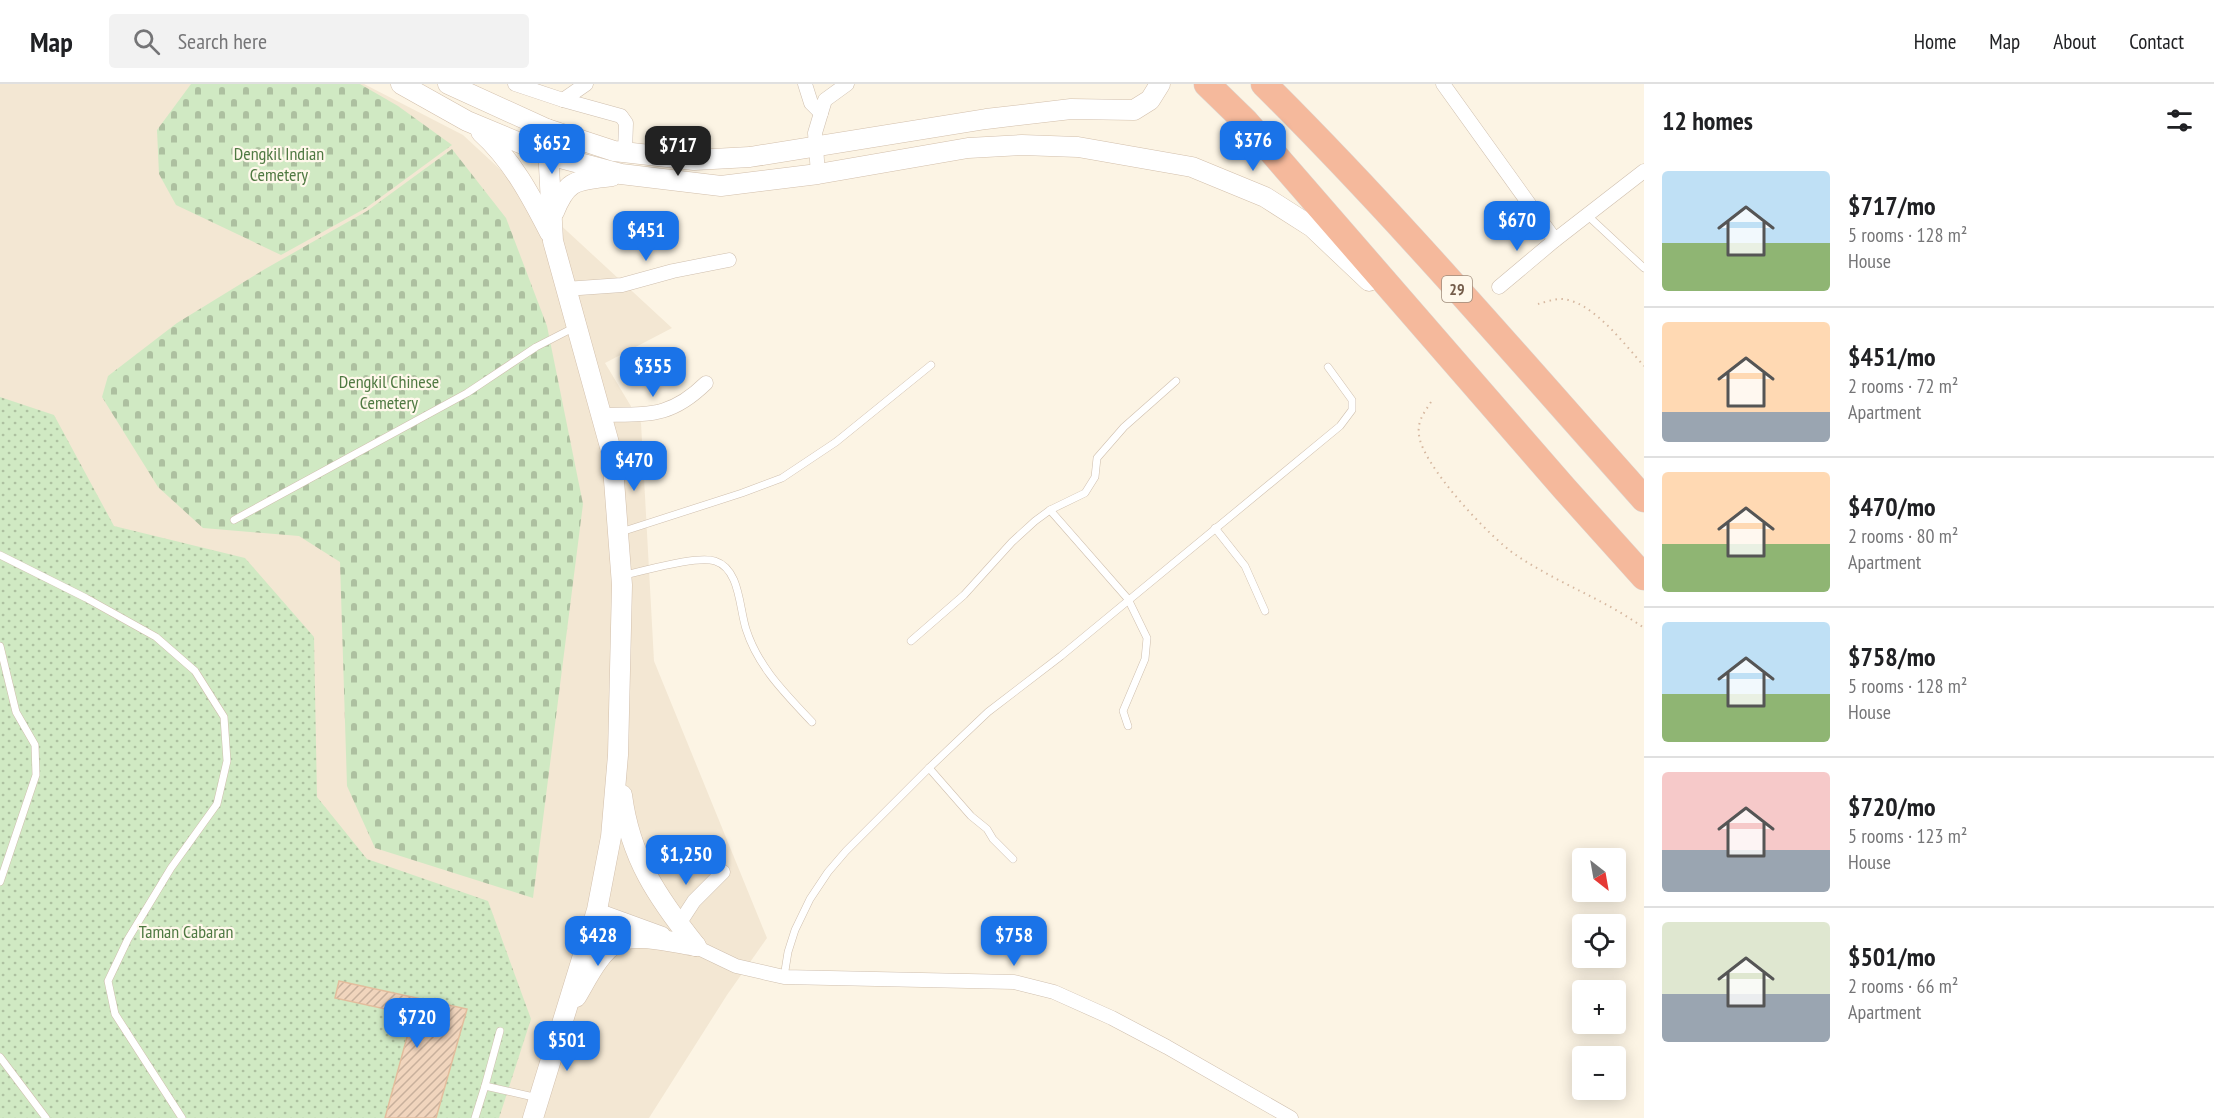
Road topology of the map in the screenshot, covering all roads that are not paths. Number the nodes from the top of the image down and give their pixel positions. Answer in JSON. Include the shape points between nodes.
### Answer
{"nodes":[{"id":1,"x":401,"y":84,"type":"edge"},
{"id":2,"x":448,"y":84,"type":"edge"},
{"id":3,"x":515,"y":84,"type":"edge"},
{"id":4,"x":586,"y":84,"type":"edge"},
{"id":5,"x":805,"y":84,"type":"edge"},
{"id":6,"x":846,"y":84,"type":"edge"},
{"id":7,"x":1160,"y":84,"type":"edge"},
{"id":8,"x":1207,"y":84,"type":"edge"},
{"id":9,"x":1264,"y":84,"type":"edge"},
{"id":10,"x":1443,"y":84,"type":"edge"},
{"id":11,"x":562,"y":100,"type":"junction"},
{"id":12,"x":821,"y":113,"type":"junction"},
{"id":13,"x":467,"y":121,"type":"junction"},
{"id":14,"x":547,"y":129,"type":"junction"},
{"id":15,"x":815,"y":147,"type":"junction"},
{"id":16,"x":625,"y":152,"type":"junction"},
{"id":17,"x":549,"y":155,"type":"junction"},
{"id":18,"x":1644,"y":171,"type":"edge"},
{"id":19,"x":621,"y":174,"type":"junction"},
{"id":20,"x":818,"y":174,"type":"junction"},
{"id":21,"x":1587,"y":215,"type":"junction"},
{"id":22,"x":1555,"y":240,"type":"junction"},
{"id":23,"x":553,"y":241,"type":"junction"},
{"id":24,"x":729,"y":260,"type":"dead end"},
{"id":25,"x":1644,"y":268,"type":"edge"},
{"id":26,"x":1500,"y":287,"type":"dead end"},
{"id":27,"x":566,"y":290,"type":"junction"},
{"id":28,"x":577,"y":326,"type":"junction"},
{"id":29,"x":931,"y":365,"type":"dead end"},
{"id":30,"x":1328,"y":367,"type":"dead end"},
{"id":31,"x":1176,"y":381,"type":"dead end"},
{"id":32,"x":706,"y":383,"type":"dead end"},
{"id":33,"x":602,"y":415,"type":"junction"},
{"id":34,"x":1564,"y":488,"type":"junction"},
{"id":35,"x":1644,"y":499,"type":"edge"},
{"id":36,"x":1050,"y":510,"type":"junction"},
{"id":37,"x":234,"y":520,"type":"dead end"},
{"id":38,"x":1215,"y":528,"type":"junction"},
{"id":39,"x":618,"y":532,"type":"junction"},
{"id":40,"x":0,"y":555,"type":"edge"},
{"id":41,"x":622,"y":576,"type":"junction"},
{"id":42,"x":1642,"y":576,"type":"edge"},
{"id":43,"x":1128,"y":599,"type":"junction"},
{"id":44,"x":1265,"y":611,"type":"dead end"},
{"id":45,"x":911,"y":641,"type":"dead end"},
{"id":46,"x":0,"y":646,"type":"edge"},
{"id":47,"x":812,"y":722,"type":"dead end"},
{"id":48,"x":1128,"y":726,"type":"dead end"},
{"id":49,"x":618,"y":755,"type":"junction"},
{"id":50,"x":929,"y":768,"type":"junction"},
{"id":51,"x":1013,"y":859,"type":"dead end"},
{"id":52,"x":723,"y":872,"type":"dead end"},
{"id":53,"x":0,"y":882,"type":"edge"},
{"id":54,"x":597,"y":910,"type":"junction"},
{"id":55,"x":678,"y":924,"type":"junction"},
{"id":56,"x":696,"y":946,"type":"junction"},
{"id":57,"x":784,"y":977,"type":"junction"},
{"id":58,"x":564,"y":1014,"type":"junction"},
{"id":59,"x":500,"y":1031,"type":"dead end"},
{"id":60,"x":0,"y":1057,"type":"edge"},
{"id":61,"x":484,"y":1086,"type":"junction"},
{"id":62,"x":539,"y":1099,"type":"junction"},
{"id":63,"x":45,"y":1118,"type":"edge"},
{"id":64,"x":182,"y":1118,"type":"edge"},
{"id":65,"x":475,"y":1118,"type":"edge"},
{"id":66,"x":533,"y":1118,"type":"edge"},
{"id":67,"x":1291,"y":1118,"type":"edge"}],
"edges":[{"from":1,"to":13,"type":"main road"},
{"from":2,"to":14,"type":"main road"},
{"from":3,"to":11,"type":"street"},
{"from":4,"to":11,"type":"street"},
{"from":5,"to":12,"type":"street","via":[[812,103]]},
{"from":6,"to":12,"type":"street","via":[[825,100]]},
{"from":7,"to":15,"type":"main road","via":[[1150,100],[1134,110],[1071,109]]},
{"from":8,"to":34,"type":"highway","via":[[1246,122]]},
{"from":9,"to":35,"type":"highway","number":"29","via":[[1310,129]]},
{"from":10,"to":22,"type":"street"},
{"from":11,"to":16,"type":"street","via":[[621,116],[626,123]]},
{"from":12,"to":15,"type":"street"},
{"from":13,"to":17,"type":"main road"},
{"from":13,"to":23,"type":"main road","via":[[499,149],[531,196]]},
{"from":14,"to":16,"type":"main road"},
{"from":14,"to":17,"type":"main road"},
{"from":15,"to":16,"type":"main road","via":[[694,160]]},
{"from":15,"to":20,"type":"street"},
{"from":17,"to":19,"type":"main road"},
{"from":17,"to":23,"type":"main road"},
{"from":18,"to":21,"type":"street"},
{"from":19,"to":20,"type":"main road","via":[[721,186]]},
{"from":19,"to":23,"type":"main road","via":[[568,186],[554,212]]},
{"from":20,"to":34,"type":"main road","via":[[968,148],[1078,147],[1192,168],[1265,197],[1312,227],[1354,265]]},
{"from":21,"to":22,"type":"street"},
{"from":21,"to":25,"type":"lane"},
{"from":22,"to":26,"type":"street"},
{"from":23,"to":27,"type":"main road"},
{"from":24,"to":27,"type":"street","via":[[622,285]]},
{"from":27,"to":28,"type":"main road"},
{"from":28,"to":33,"type":"main road"},
{"from":28,"to":37,"type":"lane","via":[[536,347],[467,393]]},
{"from":29,"to":39,"type":"lane","via":[[836,442],[782,478]]},
{"from":30,"to":38,"type":"lane","via":[[1352,400],[1352,410],[1340,426]]},
{"from":31,"to":36,"type":"lane","via":[[1124,427],[1097,458],[1095,477],[1085,493]]},
{"from":32,"to":33,"type":"street","via":[[681,404],[656,414]]},
{"from":33,"to":39,"type":"main road","via":[[612,454]]},
{"from":34,"to":42,"type":"highway"},
{"from":36,"to":43,"type":"lane"},
{"from":36,"to":45,"type":"lane"},
{"from":38,"to":43,"type":"lane"},
{"from":38,"to":44,"type":"lane","via":[[1245,566]]},
{"from":39,"to":41,"type":"main road"},
{"from":40,"to":64,"type":"lane","via":[[156,637],[195,671],[224,717],[227,761],[217,804],[171,868],[108,981],[115,1014]]},
{"from":41,"to":47,"type":"lane","via":[[676,563],[713,560],[726,567],[734,579],[757,656],[766,672]]},
{"from":41,"to":49,"type":"main road"},
{"from":43,"to":48,"type":"lane","via":[[1147,638],[1145,659],[1123,711]]},
{"from":43,"to":50,"type":"lane","via":[[988,712]]},
{"from":46,"to":53,"type":"lane","via":[[16,712],[35,746],[36,775]]},
{"from":49,"to":54,"type":"main road","via":[[611,837]]},
{"from":49,"to":55,"type":"main road","via":[[631,841],[657,894]]},
{"from":50,"to":51,"type":"lane"},
{"from":50,"to":57,"type":"lane","via":[[828,872],[795,930]]},
{"from":52,"to":55,"type":"street"},
{"from":54,"to":56,"type":"street"},
{"from":54,"to":58,"type":"main road"},
{"from":55,"to":56,"type":"main road"},
{"from":56,"to":57,"type":"street","via":[[736,966]]},
{"from":56,"to":58,"type":"main road","via":[[639,938],[619,941],[605,952]]},
{"from":57,"to":67,"type":"street","via":[[1014,982],[1054,992],[1158,1042]]},
{"from":58,"to":62,"type":"main road"},
{"from":59,"to":61,"type":"lane"},
{"from":60,"to":63,"type":"lane"},
{"from":61,"to":62,"type":"lane"},
{"from":61,"to":65,"type":"lane"},
{"from":62,"to":66,"type":"main road"}]}
